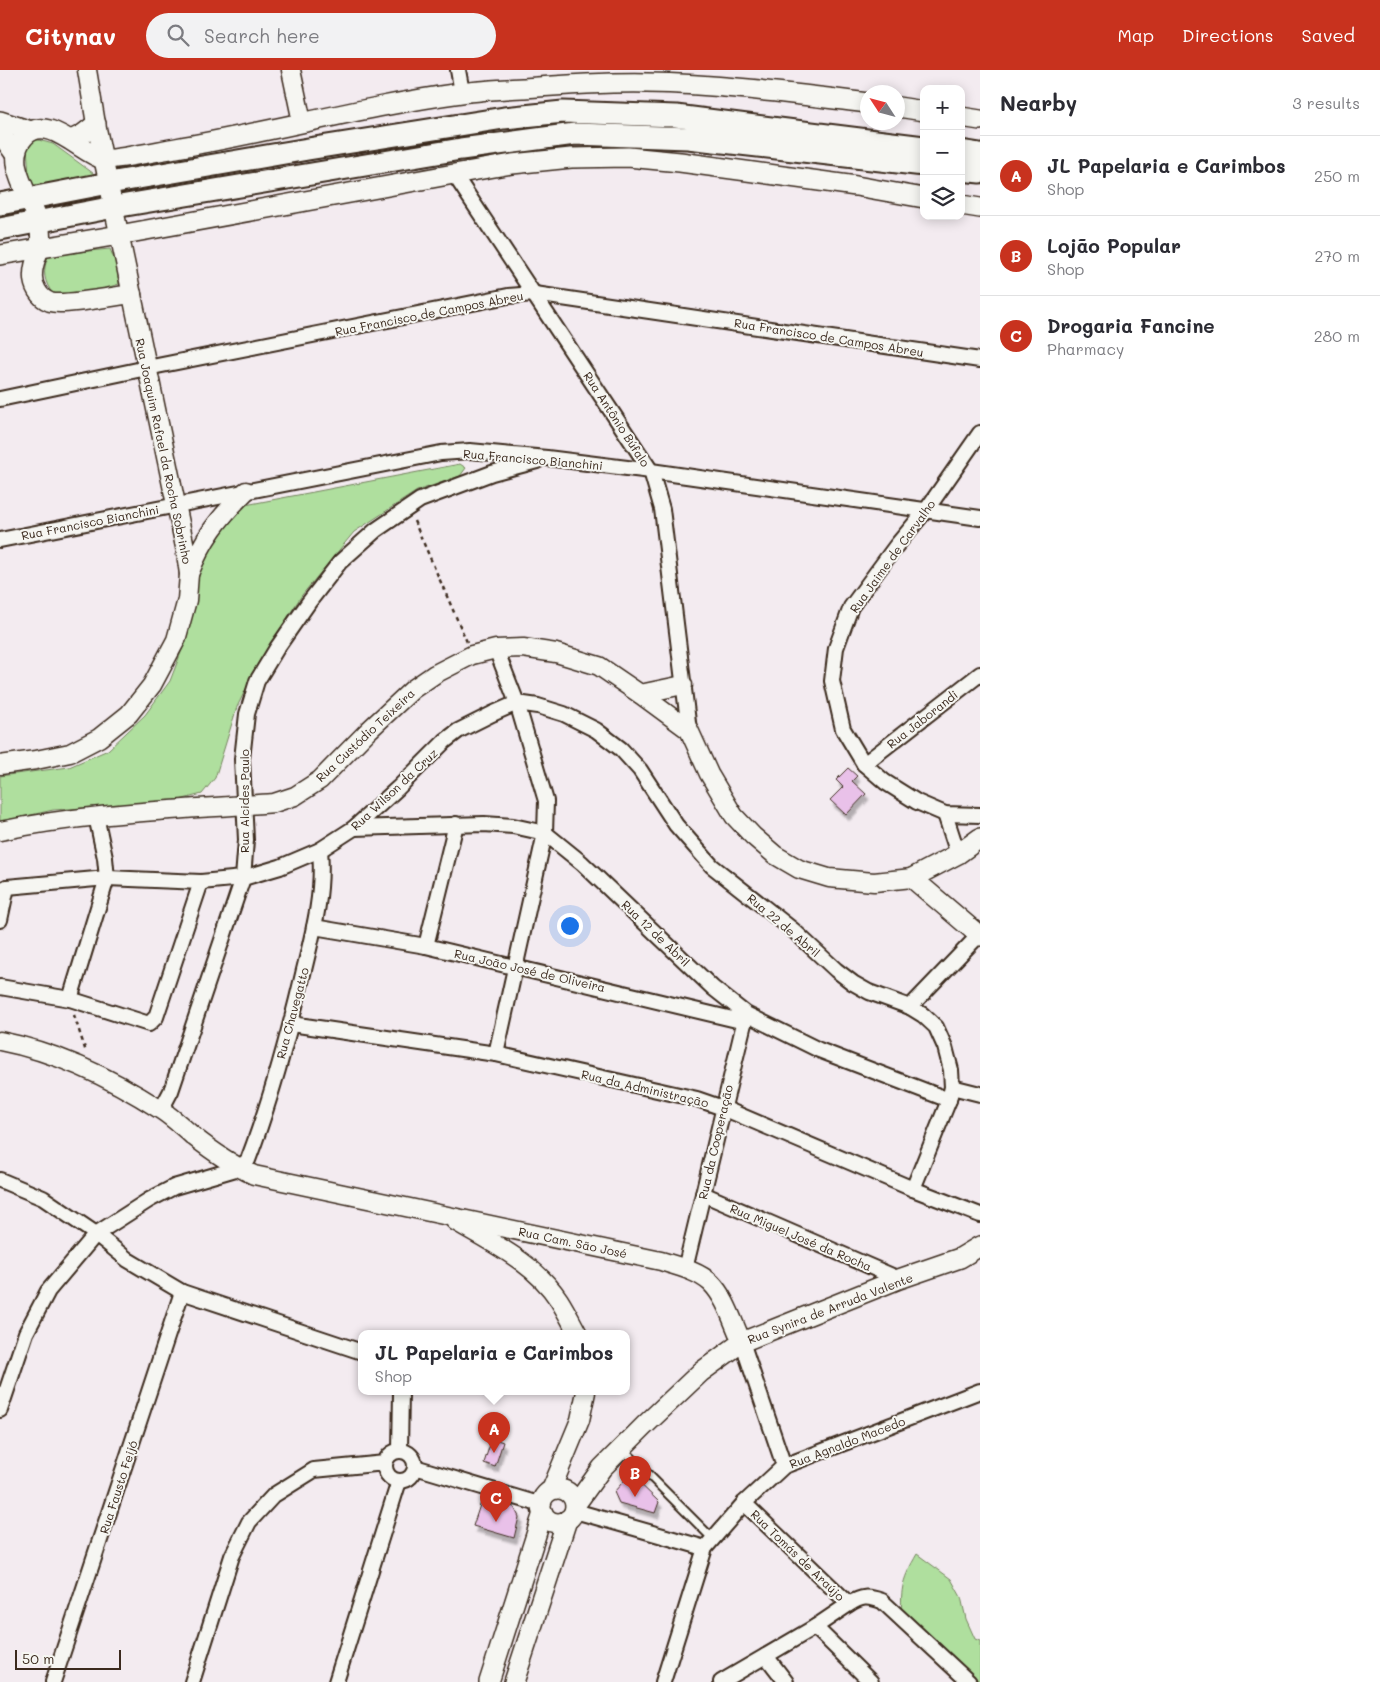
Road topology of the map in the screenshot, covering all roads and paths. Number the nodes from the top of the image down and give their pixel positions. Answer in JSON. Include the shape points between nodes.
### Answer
{"nodes":[{"id":1,"x":87,"y":70,"type":"edge"},
{"id":2,"x":291,"y":70,"type":"edge"},
{"id":3,"x":458,"y":70,"type":"edge"},
{"id":4,"x":462,"y":92,"type":"junction"},
{"id":5,"x":860,"y":102,"type":"edge"},
{"id":6,"x":905,"y":108,"type":"edge"},
{"id":7,"x":920,"y":110,"type":"edge"},
{"id":8,"x":965,"y":118,"type":"edge"},
{"id":9,"x":980,"y":120,"type":"edge"},
{"id":10,"x":0,"y":121,"type":"edge"},
{"id":11,"x":302,"y":122,"type":"junction"},
{"id":12,"x":96,"y":124,"type":"junction"},
{"id":13,"x":31,"y":131,"type":"junction"},
{"id":14,"x":0,"y":133,"type":"edge"},
{"id":15,"x":71,"y":140,"type":"junction"},
{"id":16,"x":920,"y":146,"type":"edge"},
{"id":17,"x":965,"y":152,"type":"edge"},
{"id":18,"x":15,"y":154,"type":"junction"},
{"id":19,"x":980,"y":154,"type":"edge"},
{"id":20,"x":104,"y":159,"type":"junction"},
{"id":21,"x":920,"y":166,"type":"edge"},
{"id":22,"x":965,"y":170,"type":"edge"},
{"id":23,"x":980,"y":172,"type":"edge"},
{"id":24,"x":454,"y":174,"type":"junction"},
{"id":25,"x":108,"y":183,"type":"junction"},
{"id":26,"x":920,"y":197,"type":"edge"},
{"id":27,"x":29,"y":199,"type":"junction"},
{"id":28,"x":0,"y":204,"type":"edge"},
{"id":29,"x":965,"y":206,"type":"edge"},
{"id":30,"x":114,"y":207,"type":"junction"},
{"id":31,"x":980,"y":208,"type":"edge"},
{"id":32,"x":39,"y":222,"type":"junction"},
{"id":33,"x":0,"y":229,"type":"edge"},
{"id":34,"x":119,"y":235,"type":"junction"},
{"id":35,"x":40,"y":248,"type":"junction"},
{"id":36,"x":0,"y":255,"type":"edge"},
{"id":37,"x":132,"y":294,"type":"junction"},
{"id":38,"x":534,"y":294,"type":"junction"},
{"id":39,"x":980,"y":360,"type":"edge"},
{"id":40,"x":147,"y":368,"type":"junction"},
{"id":41,"x":0,"y":399,"type":"edge"},
{"id":42,"x":980,"y":433,"type":"edge"},
{"id":43,"x":547,"y":458,"type":"junction"},
{"id":44,"x":652,"y":471,"type":"junction"},
{"id":45,"x":246,"y":491,"type":"junction"},
{"id":46,"x":175,"y":505,"type":"junction"},
{"id":47,"x":408,"y":508,"type":"junction"},
{"id":48,"x":927,"y":509,"type":"junction"},
{"id":49,"x":980,"y":518,"type":"edge"},
{"id":50,"x":0,"y":540,"type":"edge"},
{"id":51,"x":189,"y":574,"type":"junction"},
{"id":52,"x":496,"y":649,"type":"junction"},
{"id":53,"x":472,"y":655,"type":"junction"},
{"id":54,"x":980,"y":674,"type":"edge"},
{"id":55,"x":683,"y":685,"type":"junction"},
{"id":56,"x":640,"y":694,"type":"junction"},
{"id":57,"x":517,"y":703,"type":"junction"},
{"id":58,"x":689,"y":730,"type":"junction"},
{"id":59,"x":864,"y":764,"type":"junction"},
{"id":60,"x":0,"y":765,"type":"edge"},
{"id":61,"x":244,"y":805,"type":"junction"},
{"id":62,"x":945,"y":814,"type":"junction"},
{"id":63,"x":980,"y":815,"type":"edge"},
{"id":64,"x":96,"y":816,"type":"junction"},
{"id":65,"x":456,"y":824,"type":"junction"},
{"id":66,"x":354,"y":828,"type":"junction"},
{"id":67,"x":0,"y":831,"type":"edge"},
{"id":68,"x":545,"y":833,"type":"junction"},
{"id":69,"x":980,"y":838,"type":"edge"},
{"id":70,"x":320,"y":850,"type":"junction"},
{"id":71,"x":958,"y":854,"type":"junction"},
{"id":72,"x":107,"y":878,"type":"junction"},
{"id":73,"x":243,"y":878,"type":"junction"},
{"id":74,"x":912,"y":878,"type":"junction"},
{"id":75,"x":201,"y":882,"type":"junction"},
{"id":76,"x":4,"y":889,"type":"edge"},
{"id":77,"x":0,"y":920,"type":"edge"},
{"id":78,"x":314,"y":927,"type":"junction"},
{"id":79,"x":980,"y":936,"type":"edge"},
{"id":80,"x":426,"y":946,"type":"junction"},
{"id":81,"x":516,"y":967,"type":"junction"},
{"id":82,"x":0,"y":987,"type":"edge"},
{"id":83,"x":70,"y":999,"type":"junction"},
{"id":84,"x":910,"y":1007,"type":"junction"},
{"id":85,"x":745,"y":1018,"type":"junction"},
{"id":86,"x":291,"y":1024,"type":"junction"},
{"id":87,"x":0,"y":1041,"type":"edge"},
{"id":88,"x":496,"y":1054,"type":"junction"},
{"id":89,"x":91,"y":1071,"type":"junction"},
{"id":90,"x":951,"y":1093,"type":"junction"},
{"id":91,"x":980,"y":1094,"type":"edge"},
{"id":92,"x":723,"y":1108,"type":"junction"},
{"id":93,"x":161,"y":1110,"type":"junction"},
{"id":94,"x":239,"y":1168,"type":"junction"},
{"id":95,"x":0,"y":1180,"type":"edge"},
{"id":96,"x":913,"y":1189,"type":"junction"},
{"id":97,"x":703,"y":1194,"type":"junction"},
{"id":98,"x":441,"y":1214,"type":"junction"},
{"id":99,"x":980,"y":1215,"type":"edge"},
{"id":100,"x":524,"y":1231,"type":"junction"},
{"id":101,"x":96,"y":1234,"type":"junction"},
{"id":102,"x":980,"y":1246,"type":"edge"},
{"id":103,"x":512,"y":1255,"type":"junction"},
{"id":104,"x":685,"y":1269,"type":"junction"},
{"id":105,"x":899,"y":1279,"type":"junction"},
{"id":106,"x":182,"y":1292,"type":"junction"},
{"id":107,"x":576,"y":1330,"type":"edge"},
{"id":108,"x":742,"y":1342,"type":"junction"},
{"id":109,"x":358,"y":1351,"type":"edge"},
{"id":110,"x":980,"y":1391,"type":"edge"},
{"id":111,"x":401,"y":1395,"type":"edge"},
{"id":112,"x":585,"y":1395,"type":"edge"},
{"id":113,"x":0,"y":1410,"type":"edge"},
{"id":114,"x":622,"y":1448,"type":"junction"},
{"id":115,"x":400,"y":1450,"type":"junction"},
{"id":116,"x":385,"y":1463,"type":"junction"},
{"id":117,"x":784,"y":1466,"type":"junction"},
{"id":118,"x":415,"y":1467,"type":"junction"},
{"id":119,"x":602,"y":1468,"type":"junction"},
{"id":120,"x":399,"y":1481,"type":"junction"},
{"id":121,"x":549,"y":1499,"type":"junction"},
{"id":122,"x":744,"y":1503,"type":"junction"},
{"id":123,"x":572,"y":1512,"type":"junction"},
{"id":124,"x":709,"y":1543,"type":"junction"},
{"id":125,"x":849,"y":1604,"type":"junction"},
{"id":126,"x":815,"y":1627,"type":"junction"},
{"id":127,"x":766,"y":1656,"type":"junction"},
{"id":128,"x":737,"y":1678,"type":"edge"},
{"id":129,"x":53,"y":1682,"type":"edge"},
{"id":130,"x":192,"y":1682,"type":"edge"},
{"id":131,"x":336,"y":1682,"type":"edge"},
{"id":132,"x":489,"y":1682,"type":"edge"},
{"id":133,"x":514,"y":1682,"type":"edge"},
{"id":134,"x":663,"y":1682,"type":"edge"},
{"id":135,"x":721,"y":1682,"type":"edge"},
{"id":136,"x":786,"y":1682,"type":"edge"},
{"id":137,"x":871,"y":1682,"type":"edge"},
{"id":138,"x":969,"y":1682,"type":"edge"}],
"edges":[{"from":1,"to":12,"type":"street","name":"Rua Joaquim Rafael da Rocha Sobrinho"},
{"from":2,"to":11,"type":"street"},
{"from":3,"to":4,"type":"street"},
{"from":4,"to":5,"type":"main road","via":[[569,84],[647,83]]},
{"from":4,"to":11,"type":"main road"},
{"from":6,"to":7,"type":"main road"},
{"from":8,"to":9,"type":"main road"},
{"from":10,"to":13,"type":"main road"},
{"from":11,"to":20,"type":"main road"},
{"from":12,"to":15,"type":"main road"},
{"from":12,"to":20,"type":"street","name":"Rua Joaquim Rafael da Rocha Sobrinho"},
{"from":13,"to":15,"type":"main road","via":[[52,130]]},
{"from":13,"to":18,"type":"main road","via":[[24,136]]},
{"from":14,"to":18,"type":"main road"},
{"from":15,"to":20,"type":"main road"},
{"from":16,"to":25,"type":"main road","via":[[676,116],[564,112],[504,118]]},
{"from":17,"to":19,"type":"main road"},
{"from":18,"to":27,"type":"main road"},
{"from":20,"to":25,"type":"street","name":"Rua Joaquim Rafael da Rocha Sobrinho"},
{"from":21,"to":30,"type":"main road","via":[[688,138],[575,134],[461,149]]},
{"from":22,"to":23,"type":"main road"},
{"from":24,"to":26,"type":"main road","via":[[571,158],[628,157]]},
{"from":24,"to":34,"type":"main road"},
{"from":24,"to":38,"type":"street","name":"Rua Antônio Búfalo"},
{"from":25,"to":27,"type":"main road"},
{"from":25,"to":30,"type":"street","name":"Rua Joaquim Rafael da Rocha Sobrinho"},
{"from":27,"to":28,"type":"main road"},
{"from":27,"to":32,"type":"main road"},
{"from":29,"to":31,"type":"main road"},
{"from":30,"to":32,"type":"main road"},
{"from":30,"to":34,"type":"street","name":"Rua Joaquim Rafael da Rocha Sobrinho"},
{"from":32,"to":33,"type":"main road"},
{"from":32,"to":35,"type":"main road"},
{"from":34,"to":35,"type":"main road"},
{"from":34,"to":37,"type":"street","name":"Rua Joaquim Rafael da Rocha Sobrinho"},
{"from":35,"to":36,"type":"main road"},
{"from":35,"to":37,"type":"street","via":[[33,282],[37,291],[50,302]]},
{"from":37,"to":40,"type":"street","name":"Rua Joaquim Rafael da Rocha Sobrinho"},
{"from":38,"to":39,"type":"street","name":"Rua Francisco de Campos Abreu"},
{"from":38,"to":40,"type":"street","name":"Rua Francisco de Campos Abreu","via":[[508,296]]},
{"from":38,"to":44,"type":"street","name":"Rua Antônio Búfalo"},
{"from":40,"to":41,"type":"street","name":"Rua Francisco de Campos Abreu"},
{"from":40,"to":46,"type":"street","name":"Rua Joaquim Rafael da Rocha Sobrinho"},
{"from":42,"to":48,"type":"street","name":"Rua Jaime de Carvalho"},
{"from":43,"to":44,"type":"street","name":"Rua Francisco Bianchini"},
{"from":43,"to":45,"type":"street","name":"Rua Francisco Bianchini","via":[[470,451],[441,453]]},
{"from":43,"to":47,"type":"street","name":"Rua Alcides Paulo","via":[[458,484]]},
{"from":44,"to":48,"type":"street","name":"Rua Francisco Bianchini"},
{"from":44,"to":55,"type":"street","name":"Rua Antônio Búfalo","via":[[662,509]]},
{"from":45,"to":46,"type":"street","name":"Rua Francisco Bianchini"},
{"from":45,"to":51,"type":"street","via":[[205,538]]},
{"from":46,"to":50,"type":"street","name":"Rua Francisco Bianchini"},
{"from":46,"to":51,"type":"street","name":"Rua Joaquim Rafael da Rocha Sobrinho"},
{"from":47,"to":53,"type":"path"},
{"from":47,"to":61,"type":"street","name":"Rua Alcides Paulo","via":[[376,530],[340,562],[309,602],[257,681],[247,714],[242,759]]},
{"from":48,"to":49,"type":"street","name":"Rua Francisco Bianchini"},
{"from":48,"to":59,"type":"street","name":"Rua Jaime de Carvalho","via":[[851,607],[836,648],[832,681],[837,706],[843,729]]},
{"from":51,"to":60,"type":"street","name":"Rua Joaquim Rafael da Rocha Sobrinho","via":[[188,600],[176,640],[152,685],[129,714],[99,738],[70,753]]},
{"from":52,"to":53,"type":"street","name":"Rua Custódio Teixeira"},
{"from":52,"to":56,"type":"street","name":"Rua Custódio Teixeira","via":[[523,648],[586,661],[600,666]]},
{"from":52,"to":57,"type":"street"},
{"from":53,"to":61,"type":"street","name":"Rua Custódio Teixeira","via":[[413,689],[320,780],[295,796],[274,803]]},
{"from":54,"to":59,"type":"street","name":"Rua Jaborandi"},
{"from":55,"to":56,"type":"street"},
{"from":55,"to":58,"type":"street","name":"Rua Antônio Búfalo"},
{"from":56,"to":58,"type":"street","name":"Rua Custódio Teixeira"},
{"from":57,"to":66,"type":"street","name":"Rua Wilson da Cruz","via":[[472,724],[446,741]]},
{"from":57,"to":68,"type":"street","via":[[546,800]]},
{"from":57,"to":84,"type":"street","name":"Rua 22 de Abril","via":[[564,714],[596,730],[621,749],[640,770],[676,825],[712,866],[853,983]]},
{"from":58,"to":74,"type":"street","name":"Rua Custódio Teixeira","via":[[709,774],[734,816],[775,855],[828,878],[874,882]]},
{"from":59,"to":62,"type":"street","name":"Rua Jaime de Carvalho","via":[[909,797]]},
{"from":61,"to":64,"type":"street","name":"Rua Custódio Teixeira"},
{"from":61,"to":73,"type":"street","name":"Rua Alcides Paulo"},
{"from":62,"to":63,"type":"street","name":"Rua Jaime de Carvalho"},
{"from":62,"to":71,"type":"street"},
{"from":64,"to":67,"type":"street","name":"Rua Custódio Teixeira"},
{"from":64,"to":72,"type":"street"},
{"from":65,"to":66,"type":"street","name":"Rua 12 de Abril"},
{"from":65,"to":68,"type":"street","name":"Rua 12 de Abril","via":[[513,826]]},
{"from":65,"to":80,"type":"street"},
{"from":66,"to":70,"type":"street","name":"Rua Wilson da Cruz"},
{"from":68,"to":81,"type":"street"},
{"from":68,"to":85,"type":"street","name":"Rua 12 de Abril","via":[[582,863]]},
{"from":69,"to":71,"type":"main road","name":"Rua Custódio Teixeira"},
{"from":70,"to":73,"type":"street","name":"Rua Wilson da Cruz"},
{"from":70,"to":78,"type":"street","name":"Rua Chavegatto","via":[[322,871]]},
{"from":71,"to":74,"type":"main road","name":"Rua Custódio Teixeira"},
{"from":72,"to":75,"type":"street","name":"Rua Wilson da Cruz"},
{"from":72,"to":76,"type":"street","name":"Rua Wilson da Cruz"},
{"from":72,"to":83,"type":"street"},
{"from":73,"to":75,"type":"street","name":"Rua Wilson da Cruz"},
{"from":73,"to":93,"type":"street","name":"Rua Alcides Paulo","via":[[171,1091]]},
{"from":74,"to":79,"type":"main road"},
{"from":75,"to":83,"type":"street","via":[[153,1022],[145,1024]]},
{"from":76,"to":77,"type":"street"},
{"from":78,"to":80,"type":"street","name":"Rua João José de Oliveira"},
{"from":78,"to":86,"type":"street","name":"Rua Chavegatto"},
{"from":79,"to":84,"type":"street"},
{"from":80,"to":81,"type":"street","name":"Rua João José de Oliveira"},
{"from":81,"to":85,"type":"street","name":"Rua João José de Oliveira"},
{"from":81,"to":88,"type":"street"},
{"from":82,"to":83,"type":"street"},
{"from":83,"to":89,"type":"path"},
{"from":84,"to":90,"type":"street","name":"Rua 22 de Abril","via":[[936,1027],[951,1070]]},
{"from":85,"to":90,"type":"street","name":"Rua 12 de Abril","via":[[819,1050]]},
{"from":85,"to":92,"type":"street","name":"Rua da Cooperação"},
{"from":86,"to":88,"type":"street","name":"Rua da Administração"},
{"from":86,"to":94,"type":"street","name":"Rua Chavegatto","via":[[256,1140],[248,1160]]},
{"from":87,"to":89,"type":"street"},
{"from":88,"to":92,"type":"street","name":"Rua da Administração","via":[[698,1099]]},
{"from":89,"to":93,"type":"street"},
{"from":90,"to":91,"type":"street","name":"Rua 12 de Abril"},
{"from":90,"to":96,"type":"street","name":"Rua 22 de Abril"},
{"from":92,"to":96,"type":"street","name":"Rua da Administração"},
{"from":92,"to":97,"type":"street","name":"Rua da Cooperação"},
{"from":93,"to":94,"type":"street"},
{"from":94,"to":98,"type":"street","name":"Rua Cam. São José","via":[[254,1175]]},
{"from":94,"to":101,"type":"street","via":[[174,1187]]},
{"from":95,"to":101,"type":"street","via":[[43,1198]]},
{"from":96,"to":99,"type":"street","name":"Rua da Administração"},
{"from":97,"to":104,"type":"street","name":"Rua da Cooperação"},
{"from":97,"to":105,"type":"street","name":"Rua Miguel José da Rocha"},
{"from":98,"to":100,"type":"street","name":"Rua Cam. São José"},
{"from":98,"to":103,"type":"street"},
{"from":100,"to":103,"type":"street","via":[[516,1240]]},
{"from":100,"to":104,"type":"street","name":"Rua Cam. São José"},
{"from":101,"to":106,"type":"street","via":[[128,1260]]},
{"from":101,"to":113,"type":"street","via":[[48,1291],[26,1332]]},
{"from":102,"to":105,"type":"main road","name":"Rua Synira de Arruda Valente","via":[[960,1258]]},
{"from":103,"to":107,"type":"street","via":[[539,1277],[558,1299]]},
{"from":104,"to":108,"type":"street","name":"Rua Cam. São José","via":[[710,1283],[722,1298]]},
{"from":105,"to":108,"type":"main road","name":"Rua Synira de Arruda Valente"},
{"from":106,"to":109,"type":"street"},
{"from":106,"to":129,"type":"street","name":"Rua Fausto Feijó"},
{"from":108,"to":114,"type":"main road","name":"Rua Synira de Arruda Valente","via":[[700,1372]]},
{"from":108,"to":117,"type":"street","name":"Rua Cam. São José"},
{"from":110,"to":117,"type":"street","name":"Rua Agnaldo Macedo"},
{"from":111,"to":115,"type":"street"},
{"from":112,"to":121,"type":"street","via":[[580,1420]]},
{"from":114,"to":119,"type":"main road","name":"Rua Synira de Arruda Valente"},
{"from":114,"to":124,"type":"lane"},
{"from":115,"to":116,"type":"street","via":[[390,1454]]},
{"from":115,"to":118,"type":"street","via":[[413,1458]]},
{"from":116,"to":120,"type":"street","via":[[389,1477]]},
{"from":116,"to":130,"type":"street","via":[[314,1470],[274,1496],[249,1522],[232,1556]]},
{"from":117,"to":122,"type":"street","name":"Rua Agnaldo Macedo"},
{"from":118,"to":120,"type":"street","via":[[407,1479]]},
{"from":118,"to":121,"type":"street"},
{"from":119,"to":121,"type":"main road","name":"Rua Synira de Arruda Valente"},
{"from":119,"to":123,"type":"main road","name":"Rua Synira de Arruda Valente"},
{"from":120,"to":131,"type":"street"},
{"from":121,"to":123,"type":"main road","via":[[568,1492],[573,1497]]},
{"from":121,"to":123,"type":"main road","via":[[548,1519],[561,1522]]},
{"from":121,"to":132,"type":"main road"},
{"from":122,"to":124,"type":"street","name":"Rua Agnaldo Macedo"},
{"from":122,"to":125,"type":"street","name":"Rua Tomás de Araújo"},
{"from":123,"to":124,"type":"street"},
{"from":123,"to":133,"type":"main road","name":"Rua Synira de Arruda Valente"},
{"from":124,"to":134,"type":"street","name":"Rua Agnaldo Macedo"},
{"from":125,"to":126,"type":"street"},
{"from":125,"to":138,"type":"street","name":"Rua Tomás de Araújo","via":[[871,1597],[882,1601]]},
{"from":126,"to":127,"type":"street"},
{"from":126,"to":137,"type":"street"},
{"from":127,"to":128,"type":"street"},
{"from":127,"to":136,"type":"street"},
{"from":128,"to":135,"type":"street"}]}
